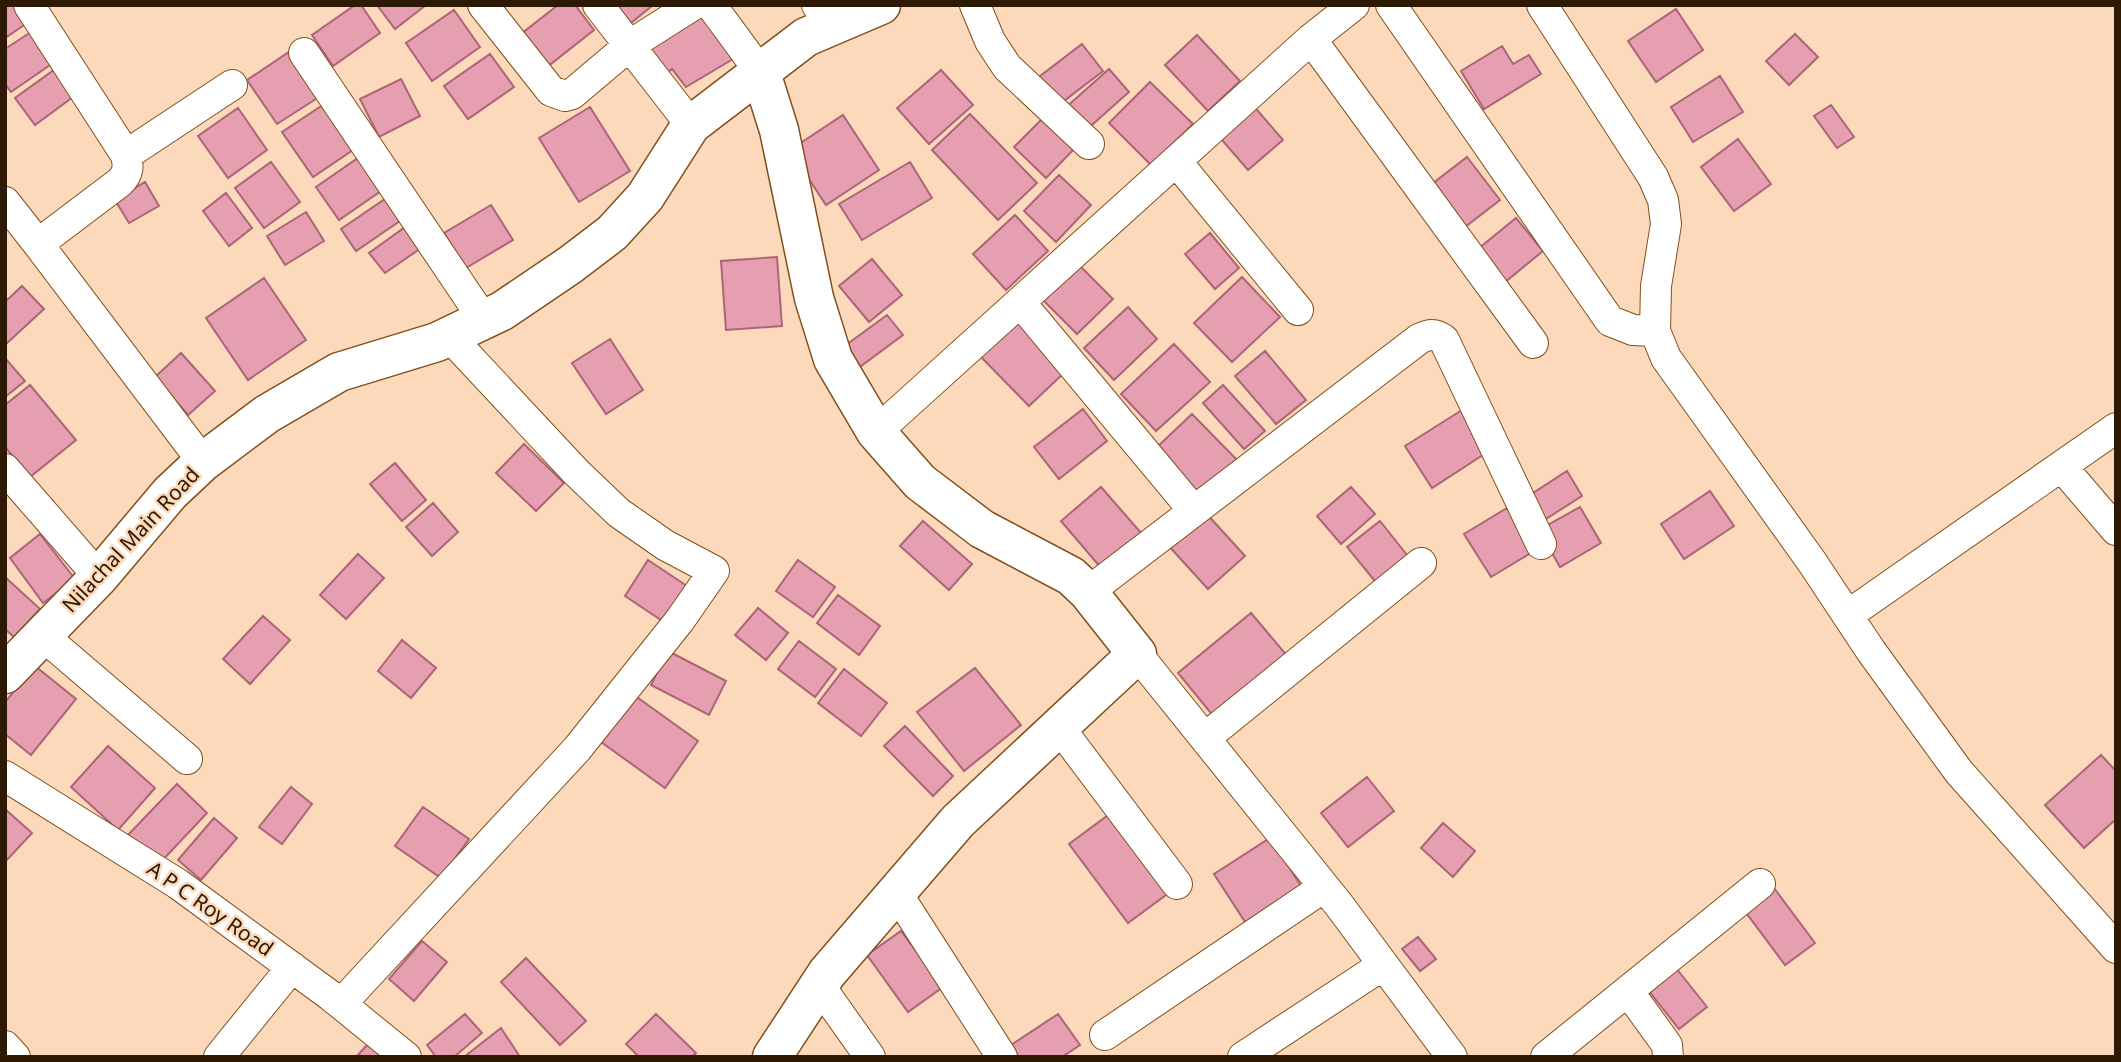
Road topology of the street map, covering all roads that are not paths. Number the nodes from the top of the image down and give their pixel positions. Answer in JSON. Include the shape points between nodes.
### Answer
{"nodes":[{"id":1,"x":29,"y":5,"type":"edge"},
{"id":2,"x":483,"y":5,"type":"edge"},
{"id":3,"x":598,"y":5,"type":"edge"},
{"id":4,"x":692,"y":5,"type":"edge"},
{"id":5,"x":711,"y":5,"type":"edge"},
{"id":6,"x":881,"y":5,"type":"edge"},
{"id":7,"x":975,"y":5,"type":"edge"},
{"id":8,"x":1354,"y":5,"type":"edge"},
{"id":9,"x":1391,"y":5,"type":"edge"},
{"id":10,"x":1542,"y":5,"type":"edge"},
{"id":11,"x":825,"y":15,"type":"edge"},
{"id":12,"x":1311,"y":38,"type":"junction"},
{"id":13,"x":630,"y":45,"type":"junction"},
{"id":14,"x":304,"y":54,"type":"dead end"},
{"id":15,"x":761,"y":73,"type":"junction"},
{"id":16,"x":232,"y":85,"type":"dead end"},
{"id":17,"x":691,"y":125,"type":"junction"},
{"id":18,"x":1089,"y":144,"type":"dead end"},
{"id":19,"x":126,"y":156,"type":"junction"},
{"id":20,"x":1176,"y":161,"type":"junction"},
{"id":21,"x":7,"y":207,"type":"edge"},
{"id":22,"x":38,"y":244,"type":"junction"},
{"id":23,"x":1020,"y":302,"type":"junction"},
{"id":24,"x":1298,"y":310,"type":"dead end"},
{"id":25,"x":484,"y":320,"type":"junction"},
{"id":26,"x":1655,"y":331,"type":"junction"},
{"id":27,"x":449,"y":336,"type":"junction"},
{"id":28,"x":1533,"y":343,"type":"dead end"},
{"id":29,"x":2116,"y":428,"type":"edge"},
{"id":30,"x":876,"y":432,"type":"junction"},
{"id":31,"x":203,"y":461,"type":"junction"},
{"id":32,"x":2062,"y":467,"type":"junction"},
{"id":33,"x":5,"y":468,"type":"edge"},
{"id":34,"x":1194,"y":511,"type":"junction"},
{"id":35,"x":2116,"y":530,"type":"edge"},
{"id":36,"x":1541,"y":544,"type":"dead end"},
{"id":37,"x":1421,"y":563,"type":"dead end"},
{"id":38,"x":99,"y":577,"type":"junction"},
{"id":39,"x":1088,"y":592,"type":"junction"},
{"id":40,"x":1848,"y":615,"type":"junction"},
{"id":41,"x":18,"y":654,"type":"edge"},
{"id":42,"x":1137,"y":654,"type":"junction"},
{"id":43,"x":1059,"y":727,"type":"junction"},
{"id":44,"x":1205,"y":738,"type":"junction"},
{"id":45,"x":187,"y":759,"type":"dead end"},
{"id":46,"x":5,"y":776,"type":"edge"},
{"id":47,"x":1177,"y":884,"type":"dead end"},
{"id":48,"x":1760,"y":884,"type":"dead end"},
{"id":49,"x":1324,"y":887,"type":"junction"},
{"id":50,"x":896,"y":892,"type":"junction"},
{"id":51,"x":2116,"y":948,"type":"edge"},
{"id":52,"x":1383,"y":965,"type":"junction"},
{"id":53,"x":292,"y":967,"type":"junction"},
{"id":54,"x":819,"y":985,"type":"junction"},
{"id":55,"x":1628,"y":990,"type":"junction"},
{"id":56,"x":341,"y":1004,"type":"junction"},
{"id":57,"x":1105,"y":1035,"type":"dead end"},
{"id":58,"x":5,"y":1046,"type":"edge"},
{"id":59,"x":15,"y":1057,"type":"edge"},
{"id":60,"x":219,"y":1057,"type":"edge"},
{"id":61,"x":405,"y":1057,"type":"edge"},
{"id":62,"x":772,"y":1057,"type":"edge"},
{"id":63,"x":870,"y":1057,"type":"edge"},
{"id":64,"x":1002,"y":1057,"type":"edge"},
{"id":65,"x":1243,"y":1057,"type":"edge"},
{"id":66,"x":1452,"y":1057,"type":"edge"},
{"id":67,"x":1546,"y":1057,"type":"edge"},
{"id":68,"x":1668,"y":1057,"type":"edge"}],
"edges":[{"from":1,"to":19,"type":"street"},
{"from":2,"to":13,"type":"street","via":[[558,96],[572,94]]},
{"from":3,"to":13,"type":"street"},
{"from":4,"to":13,"type":"street"},
{"from":5,"to":15,"type":"street"},
{"from":6,"to":11,"type":"street","name":"Nilachal Main Road"},
{"from":7,"to":18,"type":"street","via":[[1007,67]]},
{"from":8,"to":12,"type":"street"},
{"from":9,"to":26,"type":"street","via":[[1610,321],[1633,330]]},
{"from":10,"to":26,"type":"street","via":[[1653,177],[1663,200],[1666,224],[1656,286]]},
{"from":11,"to":15,"type":"street","name":"Nilachal Main Road","via":[[806,37]]},
{"from":12,"to":20,"type":"street"},
{"from":12,"to":28,"type":"street"},
{"from":13,"to":17,"type":"street"},
{"from":14,"to":25,"type":"street"},
{"from":15,"to":17,"type":"street","name":"Nilachal Main Road"},
{"from":15,"to":30,"type":"street","via":[[779,130],[814,298],[833,359]]},
{"from":16,"to":19,"type":"street"},
{"from":17,"to":25,"type":"street","name":"Nilachal Main Road","via":[[645,197],[612,233]]},
{"from":19,"to":22,"type":"street","via":[[129,166],[120,183]]},
{"from":20,"to":23,"type":"street"},
{"from":20,"to":24,"type":"street"},
{"from":21,"to":22,"type":"street"},
{"from":22,"to":31,"type":"street"},
{"from":23,"to":30,"type":"street"},
{"from":23,"to":34,"type":"street"},
{"from":25,"to":27,"type":"street","name":"Nilachal Main Road"},
{"from":26,"to":40,"type":"street","via":[[1666,358]]},
{"from":27,"to":31,"type":"street","name":"Nilachal Main Road","via":[[339,372],[267,414]]},
{"from":27,"to":56,"type":"street","via":[[619,513],[714,571],[578,749]]},
{"from":29,"to":32,"type":"street"},
{"from":30,"to":39,"type":"street","via":[[920,482],[982,529],[1071,576]]},
{"from":31,"to":38,"type":"street","name":"Nilachal Main Road"},
{"from":32,"to":35,"type":"street"},
{"from":32,"to":40,"type":"street"},
{"from":33,"to":38,"type":"street"},
{"from":34,"to":36,"type":"street","via":[[1429,334],[1444,340]]},
{"from":34,"to":39,"type":"street"},
{"from":37,"to":44,"type":"street"},
{"from":38,"to":41,"type":"street","name":"Nilachal Main Road"},
{"from":39,"to":42,"type":"street"},
{"from":40,"to":51,"type":"street","via":[[1959,772]]},
{"from":41,"to":45,"type":"street"},
{"from":42,"to":43,"type":"street"},
{"from":42,"to":44,"type":"street"},
{"from":43,"to":47,"type":"street"},
{"from":43,"to":50,"type":"street","via":[[958,821]]},
{"from":44,"to":49,"type":"street"},
{"from":46,"to":53,"type":"street","name":"A P C Roy Road","via":[[178,884]]},
{"from":48,"to":55,"type":"street"},
{"from":49,"to":52,"type":"street"},
{"from":49,"to":57,"type":"street"},
{"from":50,"to":54,"type":"street"},
{"from":50,"to":64,"type":"street"},
{"from":52,"to":65,"type":"street"},
{"from":52,"to":66,"type":"street"},
{"from":53,"to":56,"type":"street","name":"A P C Roy Road"},
{"from":53,"to":60,"type":"street"},
{"from":54,"to":62,"type":"street"},
{"from":54,"to":63,"type":"street"},
{"from":55,"to":67,"type":"street"},
{"from":55,"to":68,"type":"street","via":[[1667,1045]]},
{"from":56,"to":61,"type":"street","name":"A P C Roy Road"},
{"from":58,"to":59,"type":"street"}]}
